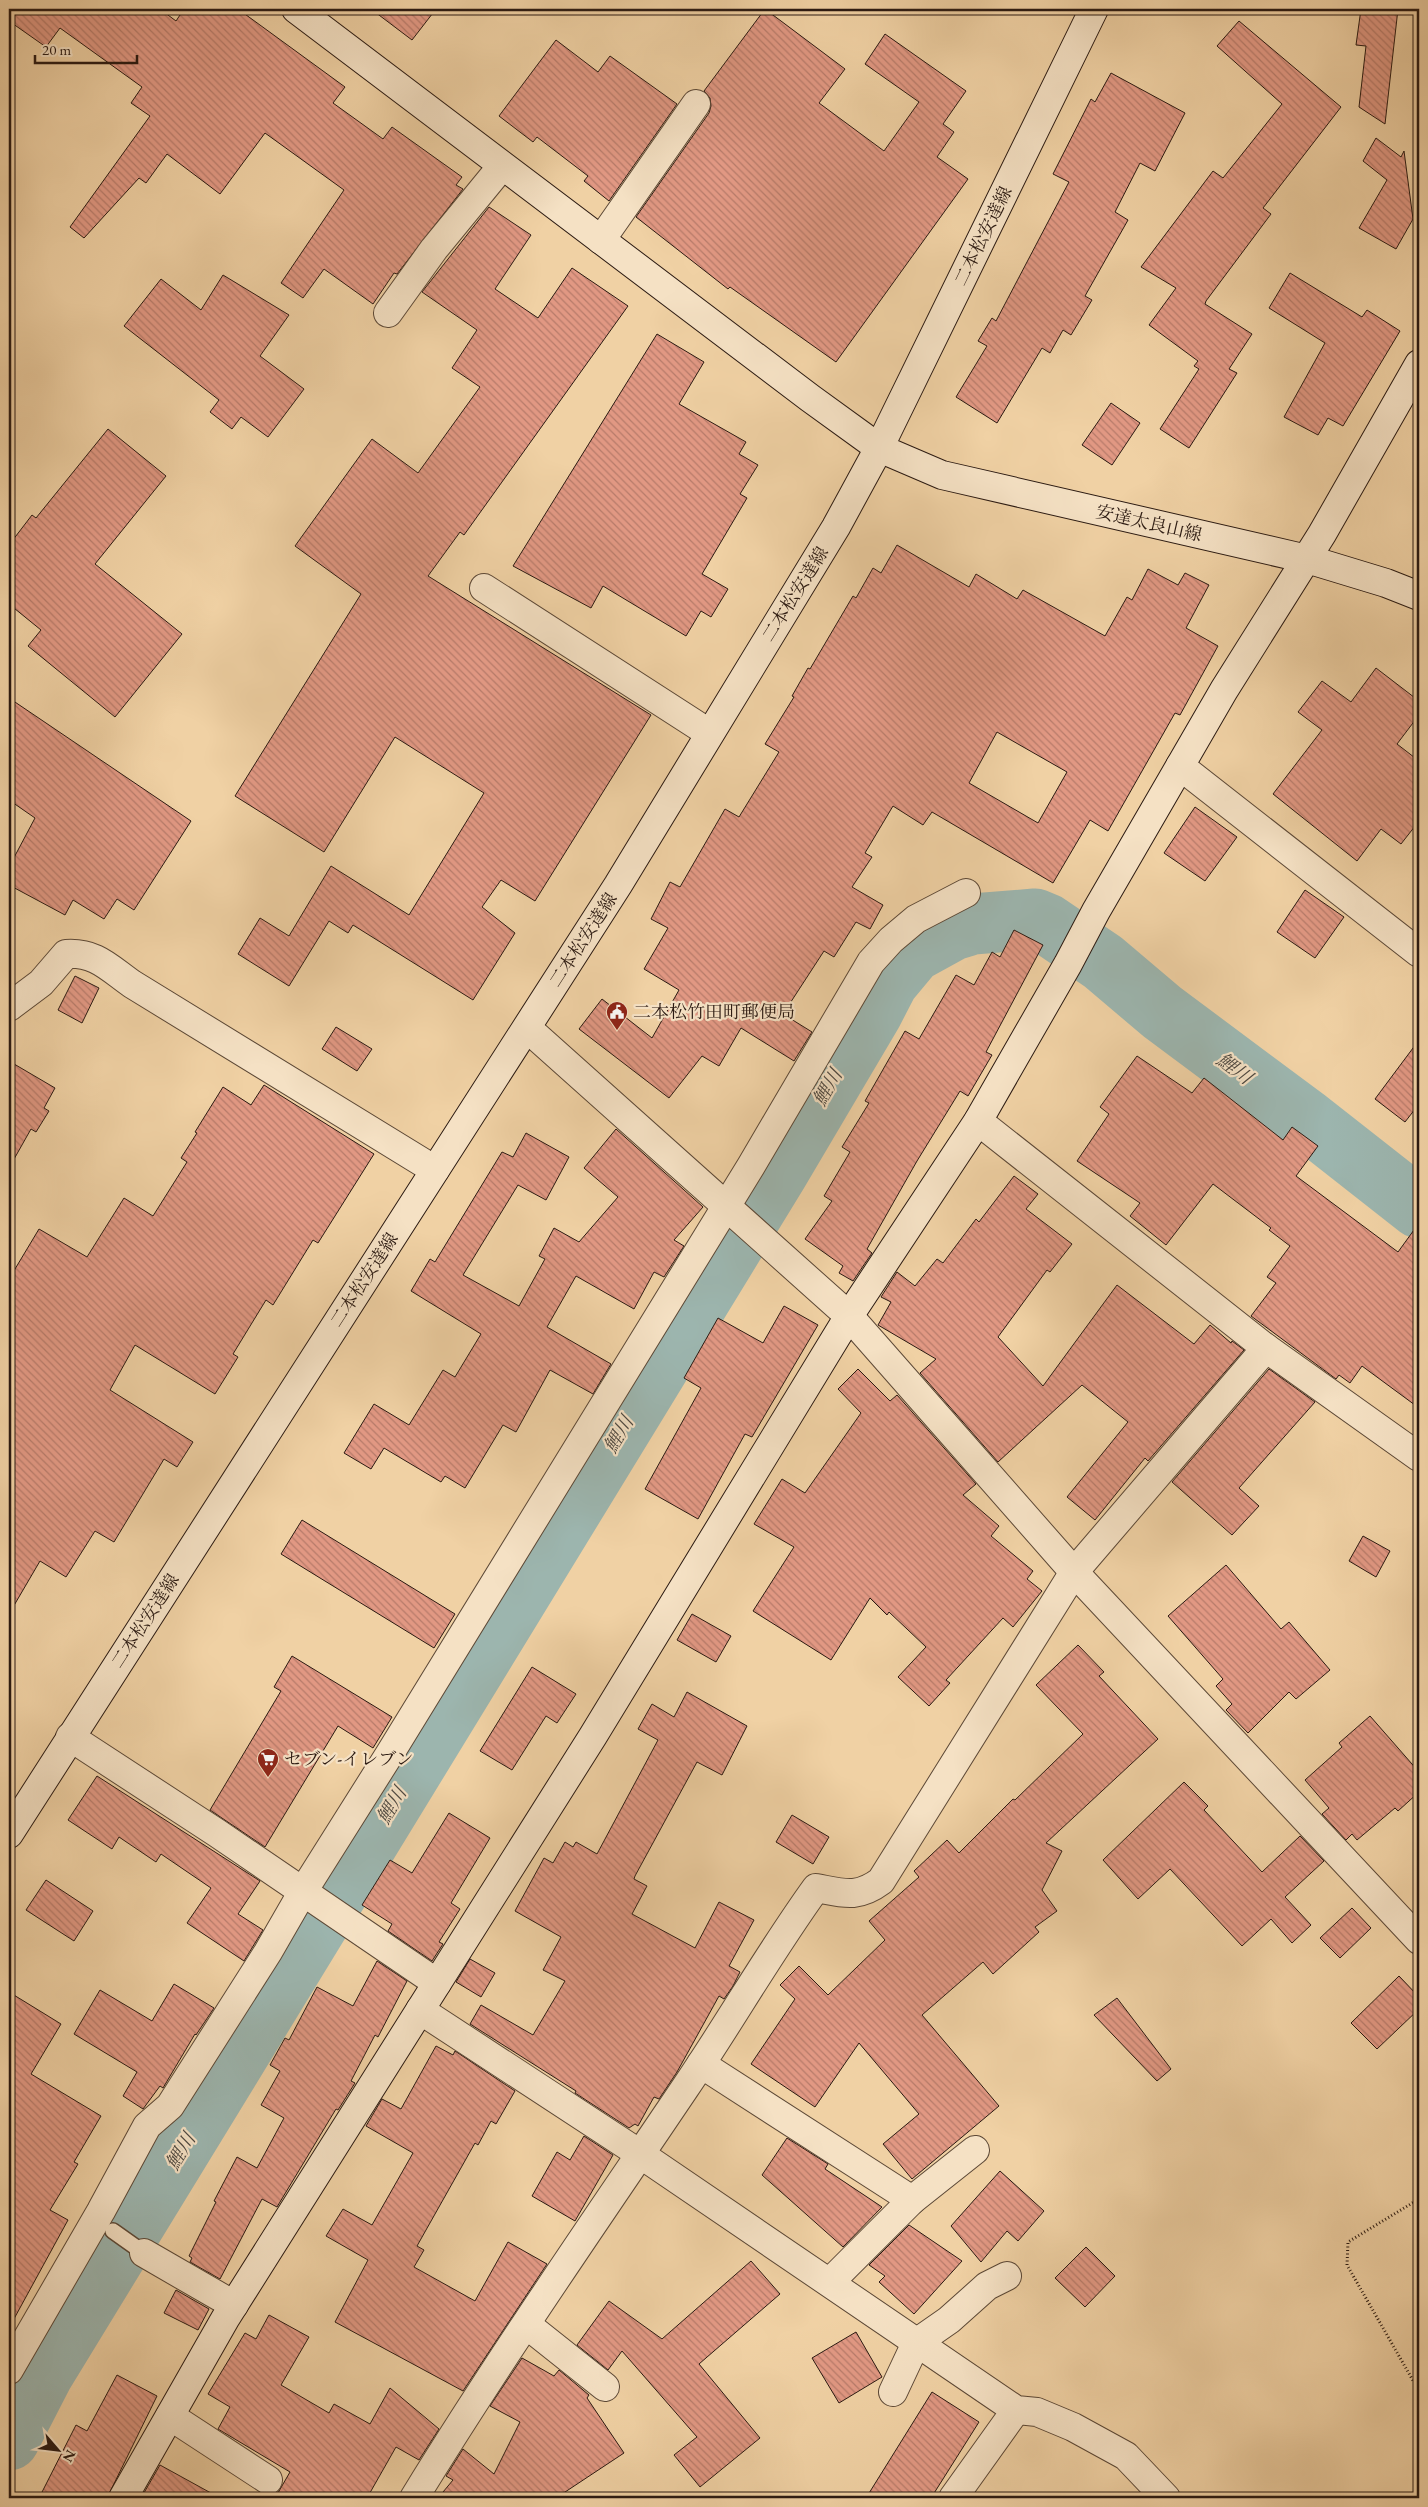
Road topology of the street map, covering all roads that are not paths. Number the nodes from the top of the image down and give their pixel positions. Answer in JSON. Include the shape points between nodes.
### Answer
{"nodes":[{"id":1,"x":296,"y":9,"type":"edge"},
{"id":2,"x":1094,"y":9,"type":"edge"},
{"id":3,"x":696,"y":104,"type":"dead end"},
{"id":4,"x":502,"y":166,"type":"junction"},
{"id":5,"x":601,"y":240,"type":"junction"},
{"id":6,"x":388,"y":313,"type":"dead end"},
{"id":7,"x":1419,"y":364,"type":"edge"},
{"id":8,"x":879,"y":448,"type":"junction"},
{"id":9,"x":1307,"y":559,"type":"junction"},
{"id":10,"x":484,"y":588,"type":"dead end"},
{"id":11,"x":1419,"y":596,"type":"edge"},
{"id":12,"x":709,"y":733,"type":"junction"},
{"id":13,"x":1180,"y":766,"type":"junction"},
{"id":14,"x":966,"y":893,"type":"dead end"},
{"id":15,"x":1419,"y":953,"type":"edge"},
{"id":16,"x":9,"y":1007,"type":"edge"},
{"id":17,"x":526,"y":1028,"type":"junction"},
{"id":18,"x":978,"y":1121,"type":"junction"},
{"id":19,"x":435,"y":1170,"type":"junction"},
{"id":20,"x":727,"y":1209,"type":"junction"},
{"id":21,"x":850,"y":1316,"type":"junction"},
{"id":22,"x":1266,"y":1348,"type":"junction"},
{"id":23,"x":1417,"y":1450,"type":"edge"},
{"id":24,"x":1074,"y":1572,"type":"junction"},
{"id":25,"x":70,"y":1737,"type":"junction"},
{"id":26,"x":9,"y":1834,"type":"edge"},
{"id":27,"x":306,"y":1896,"type":"junction"},
{"id":28,"x":1419,"y":1940,"type":"edge"},
{"id":29,"x":437,"y":1984,"type":"junction"},
{"id":30,"x":420,"y":2010,"type":"junction"},
{"id":31,"x":701,"y":2064,"type":"junction"},
{"id":32,"x":975,"y":2150,"type":"dead end"},
{"id":33,"x":640,"y":2154,"type":"junction"},
{"id":34,"x":912,"y":2200,"type":"junction"},
{"id":35,"x":104,"y":2226,"type":"junction"},
{"id":36,"x":144,"y":2253,"type":"joint"},
{"id":37,"x":1007,"y":2276,"type":"dead end"},
{"id":38,"x":830,"y":2282,"type":"junction"},
{"id":39,"x":234,"y":2305,"type":"junction"},
{"id":40,"x":527,"y":2326,"type":"junction"},
{"id":41,"x":916,"y":2343,"type":"junction"},
{"id":42,"x":9,"y":2370,"type":"edge"},
{"id":43,"x":605,"y":2387,"type":"dead end"},
{"id":44,"x":893,"y":2392,"type":"dead end"},
{"id":45,"x":1016,"y":2410,"type":"junction"},
{"id":46,"x":170,"y":2416,"type":"junction"},
{"id":47,"x":268,"y":2480,"type":"dead end"},
{"id":48,"x":123,"y":2498,"type":"edge"},
{"id":49,"x":414,"y":2498,"type":"edge"},
{"id":50,"x":953,"y":2498,"type":"edge"},
{"id":51,"x":1166,"y":2498,"type":"edge"}],
"edges":[{"from":1,"to":4,"type":"street","name":"安達太良山線"},
{"from":2,"to":8,"type":"street","name":"二本松安達線"},
{"from":3,"to":5,"type":"street"},
{"from":4,"to":5,"type":"street","name":"安達太良山線"},
{"from":4,"to":6,"type":"street","via":[[434,249]]},
{"from":5,"to":8,"type":"street","name":"安達太良山線"},
{"from":7,"to":9,"type":"street"},
{"from":8,"to":9,"type":"street","name":"安達太良山線","via":[[942,475]]},
{"from":8,"to":12,"type":"street","name":"二本松安達線","via":[[836,527]]},
{"from":9,"to":11,"type":"street","name":"安達太良山線"},
{"from":9,"to":13,"type":"street"},
{"from":10,"to":12,"type":"street"},
{"from":12,"to":17,"type":"street","name":"二本松安達線","via":[[618,885]]},
{"from":13,"to":15,"type":"street"},
{"from":13,"to":18,"type":"street"},
{"from":14,"to":20,"type":"street","via":[[916,919],[871,962]]},
{"from":16,"to":19,"type":"street","via":[[41,982],[66,954],[95,957],[132,984]]},
{"from":17,"to":19,"type":"street","name":"二本松安達線"},
{"from":17,"to":20,"type":"street"},
{"from":18,"to":21,"type":"street"},
{"from":18,"to":22,"type":"street"},
{"from":19,"to":25,"type":"street","name":"二本松安達線"},
{"from":20,"to":21,"type":"street"},
{"from":20,"to":27,"type":"street"},
{"from":21,"to":24,"type":"street"},
{"from":21,"to":29,"type":"street"},
{"from":22,"to":23,"type":"street"},
{"from":22,"to":24,"type":"street"},
{"from":24,"to":28,"type":"street"},
{"from":24,"to":31,"type":"street","via":[[881,1881],[870,1890],[851,1895],[816,1888],[776,1943]]},
{"from":25,"to":26,"type":"street","name":"二本松安達線"},
{"from":25,"to":27,"type":"street"},
{"from":27,"to":29,"type":"street"},
{"from":27,"to":35,"type":"street","via":[[170,2106],[147,2126]]},
{"from":29,"to":30,"type":"street"},
{"from":30,"to":33,"type":"street"},
{"from":30,"to":39,"type":"street"},
{"from":31,"to":33,"type":"street"},
{"from":31,"to":34,"type":"street"},
{"from":32,"to":34,"type":"street"},
{"from":33,"to":38,"type":"street"},
{"from":33,"to":40,"type":"street"},
{"from":34,"to":38,"type":"street"},
{"from":35,"to":36,"type":"lane"},
{"from":35,"to":42,"type":"street"},
{"from":36,"to":39,"type":"street"},
{"from":37,"to":41,"type":"street","via":[[987,2286],[949,2320]]},
{"from":38,"to":41,"type":"street"},
{"from":39,"to":46,"type":"street"},
{"from":40,"to":43,"type":"street"},
{"from":40,"to":49,"type":"street"},
{"from":41,"to":44,"type":"street"},
{"from":41,"to":45,"type":"street"},
{"from":45,"to":50,"type":"street"},
{"from":45,"to":51,"type":"street","via":[[1037,2412],[1126,2456]]},
{"from":46,"to":47,"type":"street"},
{"from":46,"to":48,"type":"street"}]}
